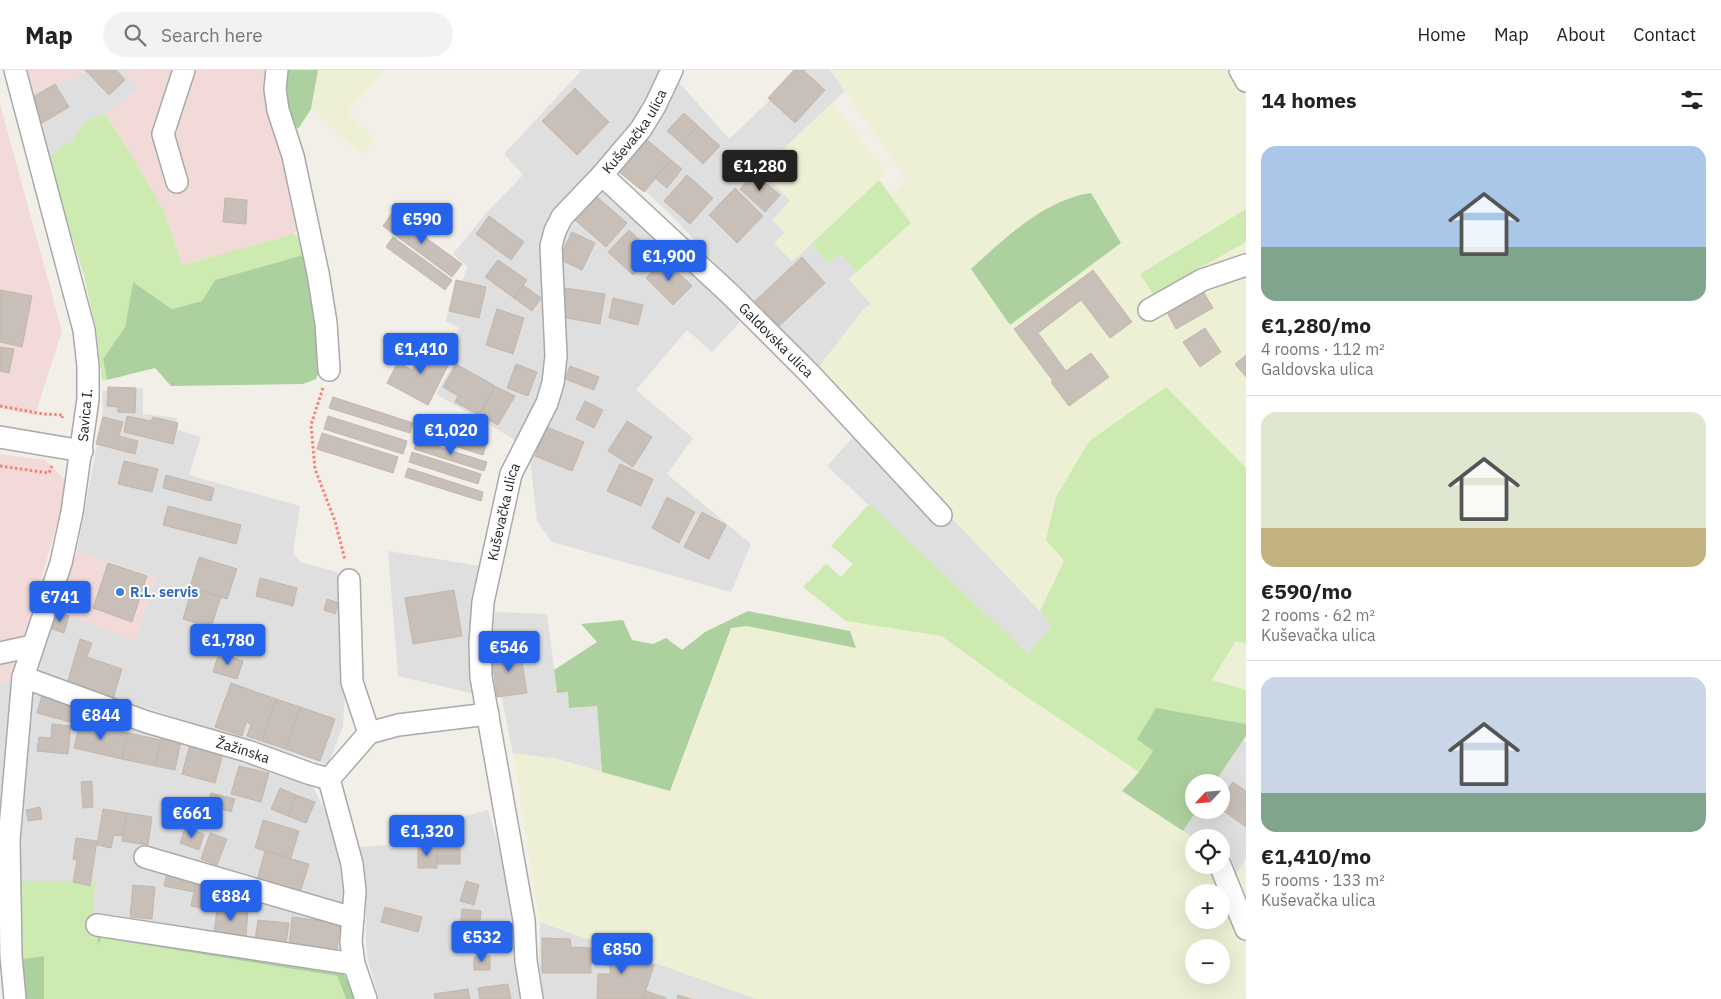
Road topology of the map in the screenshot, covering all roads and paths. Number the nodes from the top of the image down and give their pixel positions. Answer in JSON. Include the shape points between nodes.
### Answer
{"nodes":[{"id":1,"x":15,"y":70,"type":"edge"},
{"id":2,"x":184,"y":70,"type":"edge"},
{"id":3,"x":277,"y":70,"type":"edge"},
{"id":4,"x":672,"y":70,"type":"edge"},
{"id":5,"x":1240,"y":70,"type":"edge"},
{"id":6,"x":1246,"y":81,"type":"edge"},
{"id":7,"x":602,"y":175,"type":"junction"},
{"id":8,"x":177,"y":182,"type":"dead end"},
{"id":9,"x":1246,"y":265,"type":"edge"},
{"id":10,"x":1149,"y":310,"type":"dead end"},
{"id":11,"x":329,"y":370,"type":"joint"},
{"id":12,"x":0,"y":406,"type":"edge"},
{"id":13,"x":63,"y":415,"type":"dead end"},
{"id":14,"x":0,"y":437,"type":"edge"},
{"id":15,"x":82,"y":451,"type":"junction"},
{"id":16,"x":941,"y":515,"type":"dead end"},
{"id":17,"x":349,"y":580,"type":"joint"},
{"id":18,"x":32,"y":646,"type":"junction"},
{"id":19,"x":0,"y":653,"type":"edge"},
{"id":20,"x":23,"y":677,"type":"junction"},
{"id":21,"x":488,"y":714,"type":"junction"},
{"id":22,"x":369,"y":733,"type":"junction"},
{"id":23,"x":8,"y":763,"type":"edge"},
{"id":24,"x":329,"y":779,"type":"junction"},
{"id":25,"x":145,"y":857,"type":"dead end"},
{"id":26,"x":1224,"y":874,"type":"edge"},
{"id":27,"x":353,"y":918,"type":"junction"},
{"id":28,"x":97,"y":925,"type":"dead end"},
{"id":29,"x":1246,"y":929,"type":"edge"},
{"id":30,"x":354,"y":964,"type":"junction"},
{"id":31,"x":15,"y":999,"type":"edge"},
{"id":32,"x":366,"y":999,"type":"edge"},
{"id":33,"x":532,"y":999,"type":"edge"}],
"edges":[{"from":1,"to":15,"type":"street","name":"Savica I.","via":[[84,330],[88,399]]},
{"from":2,"to":8,"type":"street","via":[[163,134]]},
{"from":3,"to":11,"type":"street","via":[[278,110],[293,156],[318,273]]},
{"from":4,"to":7,"type":"street","name":"Kuševačka ulica","via":[[640,129]]},
{"from":5,"to":6,"type":"street"},
{"from":7,"to":16,"type":"street","name":"Galdovska ulica","via":[[731,295]]},
{"from":7,"to":21,"type":"street","name":"Kuševačka ulica","via":[[562,217],[551,246],[556,356],[553,383],[547,403],[511,474],[483,602],[481,677]]},
{"from":9,"to":10,"type":"street","via":[[1202,280]]},
{"from":11,"to":17,"type":"path","via":[[312,425],[315,469],[335,521]]},
{"from":12,"to":13,"type":"path"},
{"from":14,"to":15,"type":"street"},
{"from":15,"to":18,"type":"street","name":"Savica I.","via":[[61,563]]},
{"from":17,"to":22,"type":"street","via":[[352,682]]},
{"from":18,"to":19,"type":"street"},
{"from":18,"to":20,"type":"street","name":"Savica I."},
{"from":20,"to":23,"type":"street","name":"Savica I."},
{"from":20,"to":24,"type":"street","name":"Žažinska","via":[[147,722]]},
{"from":21,"to":22,"type":"street","via":[[398,725]]},
{"from":21,"to":33,"type":"street","name":"Kuševačka ulica","via":[[524,920]]},
{"from":22,"to":24,"type":"street"},
{"from":23,"to":31,"type":"street","name":"Savica I.","via":[[11,956]]},
{"from":24,"to":27,"type":"street","via":[[352,864]]},
{"from":25,"to":27,"type":"street"},
{"from":26,"to":29,"type":"street"},
{"from":27,"to":30,"type":"street","via":[[351,942]]},
{"from":28,"to":30,"type":"street"},
{"from":30,"to":32,"type":"street"}]}
